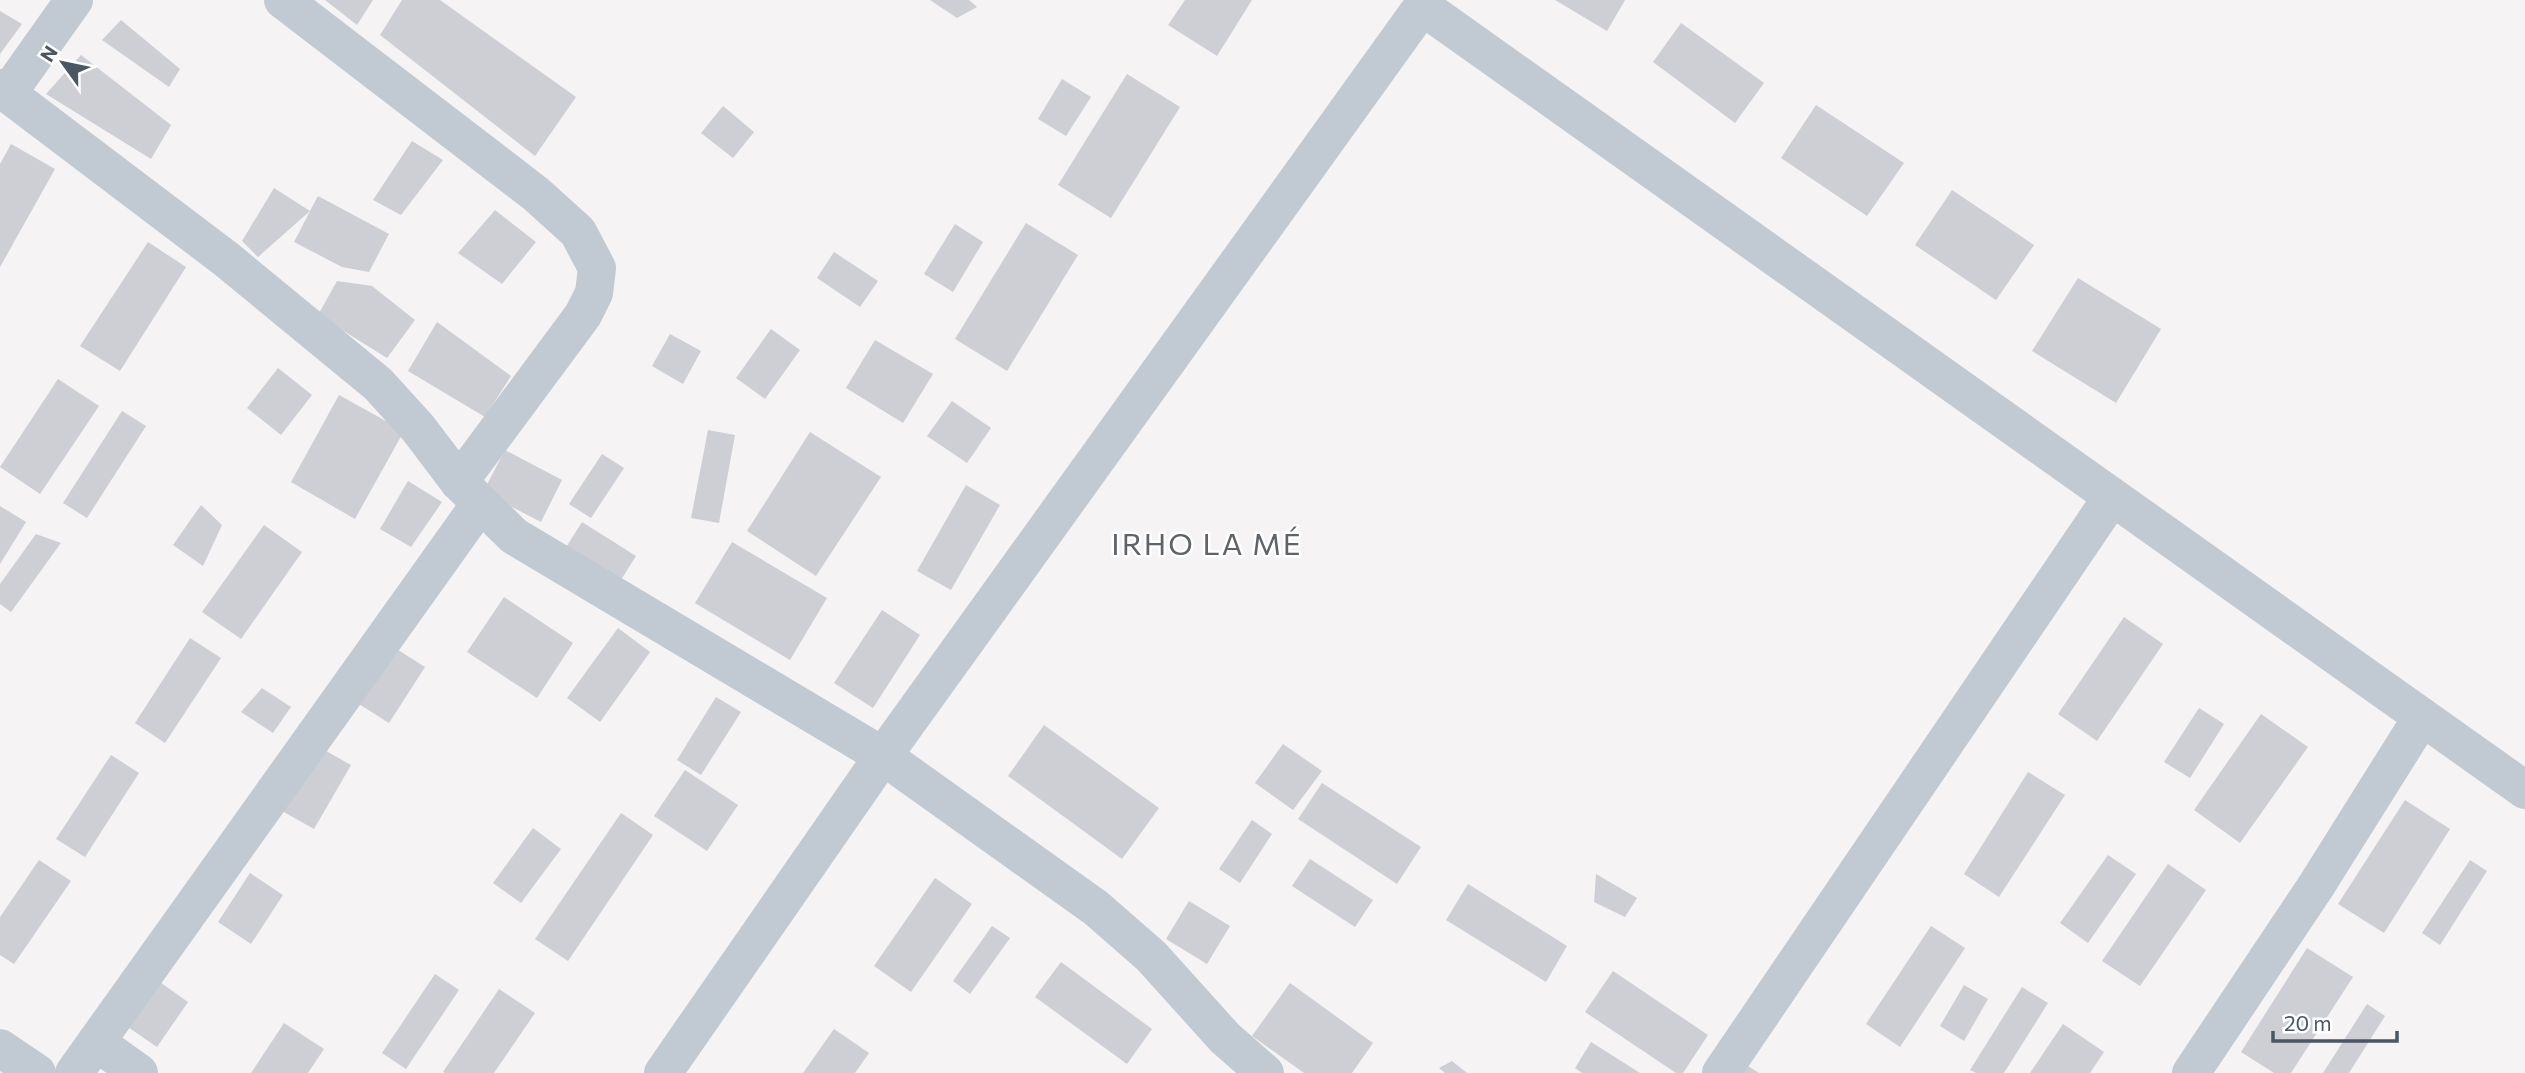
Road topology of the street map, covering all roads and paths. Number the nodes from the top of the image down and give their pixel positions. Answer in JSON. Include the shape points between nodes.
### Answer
{"nodes":[{"id":1,"x":74,"y":0,"type":"edge"},
{"id":2,"x":283,"y":0,"type":"edge"},
{"id":3,"x":1425,"y":4,"type":"edge"},
{"id":4,"x":4,"y":91,"type":"edge"},
{"id":5,"x":470,"y":493,"type":"junction"},
{"id":6,"x":2112,"y":497,"type":"junction"},
{"id":7,"x":2422,"y":717,"type":"junction"},
{"id":8,"x":883,"y":756,"type":"junction"},
{"id":9,"x":2525,"y":790,"type":"edge"},
{"id":10,"x":96,"y":1042,"type":"junction"},
{"id":11,"x":0,"y":1048,"type":"edge"},
{"id":12,"x":37,"y":1073,"type":"edge"},
{"id":13,"x":74,"y":1073,"type":"edge"},
{"id":14,"x":139,"y":1073,"type":"edge"},
{"id":15,"x":663,"y":1073,"type":"edge"},
{"id":16,"x":1265,"y":1073,"type":"edge"},
{"id":17,"x":1721,"y":1073,"type":"edge"},
{"id":18,"x":2191,"y":1073,"type":"edge"}],
"edges":[{"from":1,"to":4,"type":"street"},
{"from":2,"to":5,"type":"street","via":[[536,194],[578,232],[597,268],[594,293],[583,315]]},
{"from":3,"to":6,"type":"street"},
{"from":3,"to":8,"type":"street"},
{"from":4,"to":5,"type":"street","via":[[226,259],[378,384]]},
{"from":5,"to":8,"type":"street","via":[[514,536]]},
{"from":5,"to":10,"type":"street"},
{"from":6,"to":7,"type":"street"},
{"from":6,"to":17,"type":"street"},
{"from":7,"to":9,"type":"street"},
{"from":7,"to":18,"type":"street"},
{"from":8,"to":15,"type":"street"},
{"from":8,"to":16,"type":"street","via":[[1096,908],[1151,956],[1225,1038]]},
{"from":10,"to":13,"type":"street"},
{"from":10,"to":14,"type":"street"},
{"from":11,"to":12,"type":"street"}]}
